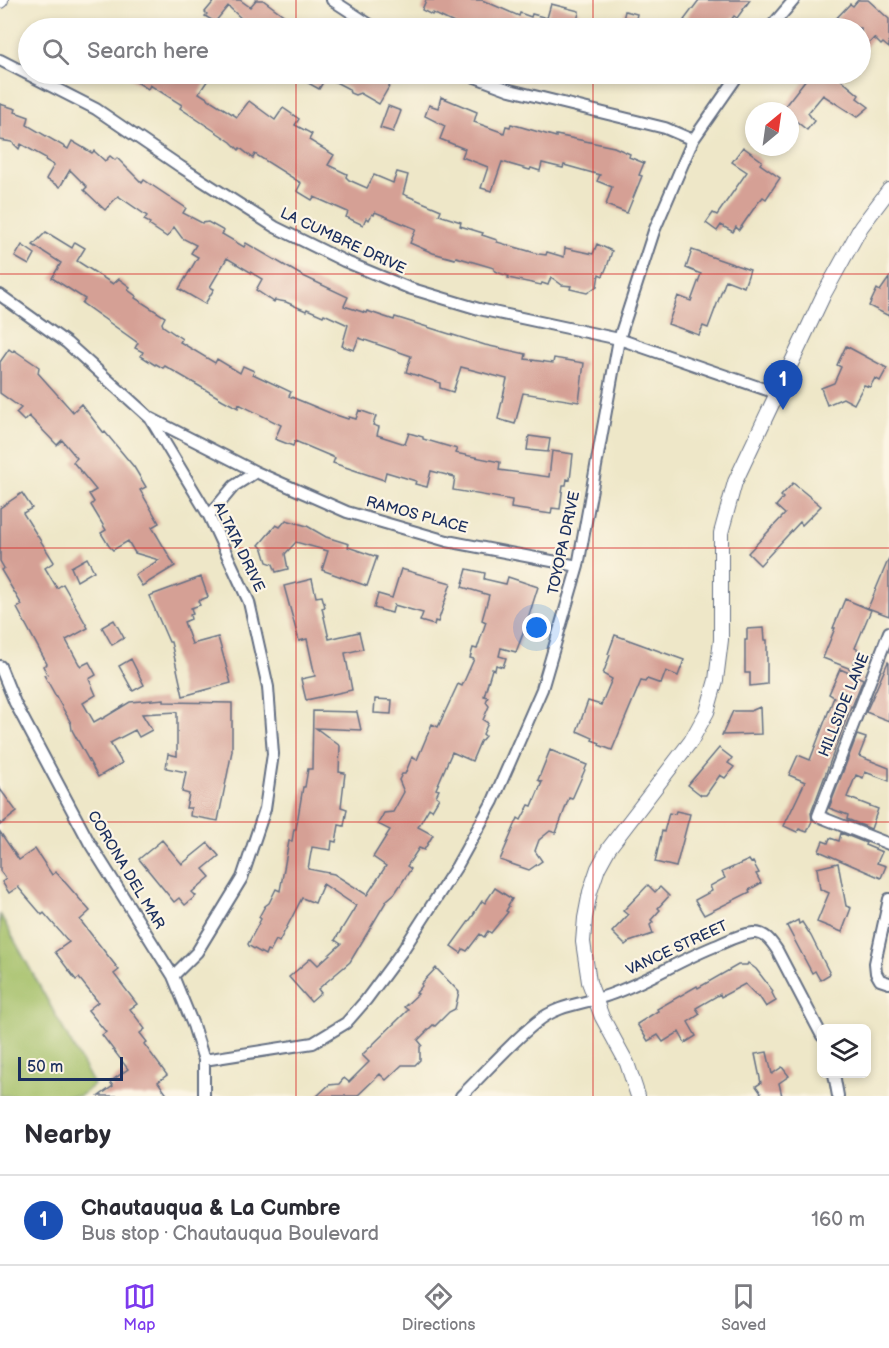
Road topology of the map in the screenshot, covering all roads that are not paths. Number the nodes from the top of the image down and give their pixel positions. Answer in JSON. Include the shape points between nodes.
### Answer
{"nodes":[{"id":1,"x":332,"y":0,"type":"edge"},
{"id":2,"x":794,"y":0,"type":"edge"},
{"id":3,"x":360,"y":18,"type":"edge"},
{"id":4,"x":779,"y":18,"type":"edge"},
{"id":5,"x":0,"y":60,"type":"edge"},
{"id":6,"x":18,"y":69,"type":"edge"},
{"id":7,"x":46,"y":84,"type":"edge"},
{"id":8,"x":494,"y":84,"type":"edge"},
{"id":9,"x":732,"y":84,"type":"edge"},
{"id":10,"x":693,"y":140,"type":"junction"},
{"id":11,"x":889,"y":190,"type":"edge"},
{"id":12,"x":0,"y":295,"type":"edge"},
{"id":13,"x":619,"y":339,"type":"junction"},
{"id":14,"x":776,"y":393,"type":"junction"},
{"id":15,"x":150,"y":418,"type":"junction"},
{"id":16,"x":256,"y":472,"type":"junction"},
{"id":17,"x":209,"y":516,"type":"junction"},
{"id":18,"x":578,"y":566,"type":"junction"},
{"id":19,"x":889,"y":632,"type":"edge"},
{"id":20,"x":0,"y":666,"type":"edge"},
{"id":21,"x":889,"y":844,"type":"edge"},
{"id":22,"x":889,"y":899,"type":"edge"},
{"id":23,"x":173,"y":976,"type":"junction"},
{"id":24,"x":888,"y":983,"type":"edge"},
{"id":25,"x":595,"y":1000,"type":"junction"},
{"id":26,"x":817,"y":1026,"type":"edge"},
{"id":27,"x":204,"y":1060,"type":"junction"},
{"id":28,"x":835,"y":1078,"type":"edge"},
{"id":29,"x":204,"y":1096,"type":"edge"},
{"id":30,"x":461,"y":1096,"type":"edge"},
{"id":31,"x":638,"y":1096,"type":"edge"},
{"id":32,"x":838,"y":1096,"type":"edge"}],
"edges":[{"from":1,"to":3,"type":"street"},
{"from":2,"to":4,"type":"street"},
{"from":5,"to":6,"type":"street","name":"LA CUMBRE DRIVE"},
{"from":7,"to":13,"type":"street","name":"LA CUMBRE DRIVE","via":[[96,110],[275,227],[344,261],[409,288],[480,309]]},
{"from":8,"to":10,"type":"street","via":[[665,128]]},
{"from":9,"to":10,"type":"street","name":"TOYOPA DRIVE"},
{"from":10,"to":13,"type":"street","name":"TOYOPA DRIVE","via":[[654,231]]},
{"from":11,"to":14,"type":"street","via":[[861,227]]},
{"from":12,"to":15,"type":"street","name":"ALTATA DRIVE","via":[[67,344]]},
{"from":13,"to":14,"type":"street","name":"LA CUMBRE DRIVE"},
{"from":13,"to":18,"type":"street","name":"TOYOPA DRIVE"},
{"from":14,"to":25,"type":"street","via":[[735,482],[721,533],[721,640],[707,712],[691,741],[609,848],[590,892],[583,942]]},
{"from":15,"to":16,"type":"street","name":"RAMOS PLACE"},
{"from":15,"to":17,"type":"street","name":"ALTATA DRIVE"},
{"from":16,"to":17,"type":"street","via":[[234,486]]},
{"from":16,"to":18,"type":"street","name":"RAMOS PLACE","via":[[358,515],[447,541]]},
{"from":17,"to":23,"type":"street","name":"ALTATA DRIVE","via":[[249,603],[268,687],[273,754],[265,809],[242,878],[196,952]]},
{"from":18,"to":27,"type":"street","name":"TOYOPA DRIVE","via":[[542,689],[494,801],[403,950],[366,1000],[346,1023],[313,1043]]},
{"from":19,"to":21,"type":"street","name":"HILLSIDE LANE","via":[[818,816]]},
{"from":20,"to":23,"type":"street","name":"CORONA DEL MAR","via":[[15,703],[89,842]]},
{"from":22,"to":24,"type":"street","via":[[875,963],[880,980]]},
{"from":23,"to":27,"type":"street","name":"CORONA DEL MAR"},
{"from":25,"to":26,"type":"street","name":"VANCE STREET","via":[[695,954],[755,933],[763,934],[777,950]]},
{"from":25,"to":30,"type":"street","via":[[573,1004],[537,1021]]},
{"from":25,"to":31,"type":"street","via":[[627,1063]]},
{"from":27,"to":29,"type":"street","name":"CORONA DEL MAR"},
{"from":28,"to":32,"type":"street"}]}
